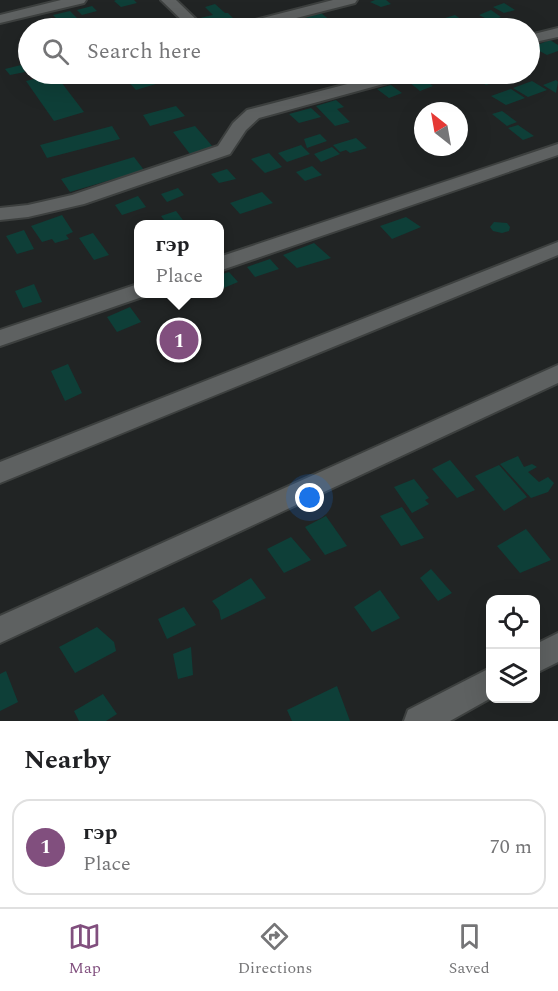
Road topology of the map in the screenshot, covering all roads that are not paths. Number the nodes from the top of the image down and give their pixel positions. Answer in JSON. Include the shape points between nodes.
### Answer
{"nodes":[{"id":1,"x":79,"y":0,"type":"edge"},
{"id":2,"x":168,"y":0,"type":"edge"},
{"id":3,"x":350,"y":0,"type":"edge"},
{"id":4,"x":187,"y":18,"type":"edge"},
{"id":5,"x":280,"y":18,"type":"edge"},
{"id":6,"x":0,"y":20,"type":"edge"},
{"id":7,"x":558,"y":32,"type":"edge"},
{"id":8,"x":540,"y":36,"type":"edge"},
{"id":9,"x":366,"y":84,"type":"edge"},
{"id":10,"x":558,"y":149,"type":"edge"},
{"id":11,"x":0,"y":214,"type":"edge"},
{"id":12,"x":558,"y":248,"type":"edge"},
{"id":13,"x":224,"y":262,"type":"edge"},
{"id":14,"x":134,"y":292,"type":"edge"},
{"id":15,"x":0,"y":338,"type":"edge"},
{"id":16,"x":558,"y":373,"type":"edge"},
{"id":17,"x":0,"y":473,"type":"edge"},
{"id":18,"x":0,"y":630,"type":"edge"},
{"id":19,"x":558,"y":647,"type":"edge"},
{"id":20,"x":540,"y":657,"type":"edge"},
{"id":21,"x":486,"y":685,"type":"edge"},
{"id":22,"x":419,"y":721,"type":"edge"}],
"edges":[{"from":1,"to":6,"type":"street"},
{"from":2,"to":4,"type":"street"},
{"from":3,"to":5,"type":"street"},
{"from":7,"to":8,"type":"street"},
{"from":9,"to":11,"type":"street","via":[[253,114],[224,150],[77,200]]},
{"from":10,"to":13,"type":"street"},
{"from":12,"to":17,"type":"street"},
{"from":14,"to":15,"type":"street"},
{"from":16,"to":18,"type":"street"},
{"from":19,"to":20,"type":"street"},
{"from":21,"to":22,"type":"street"}]}
